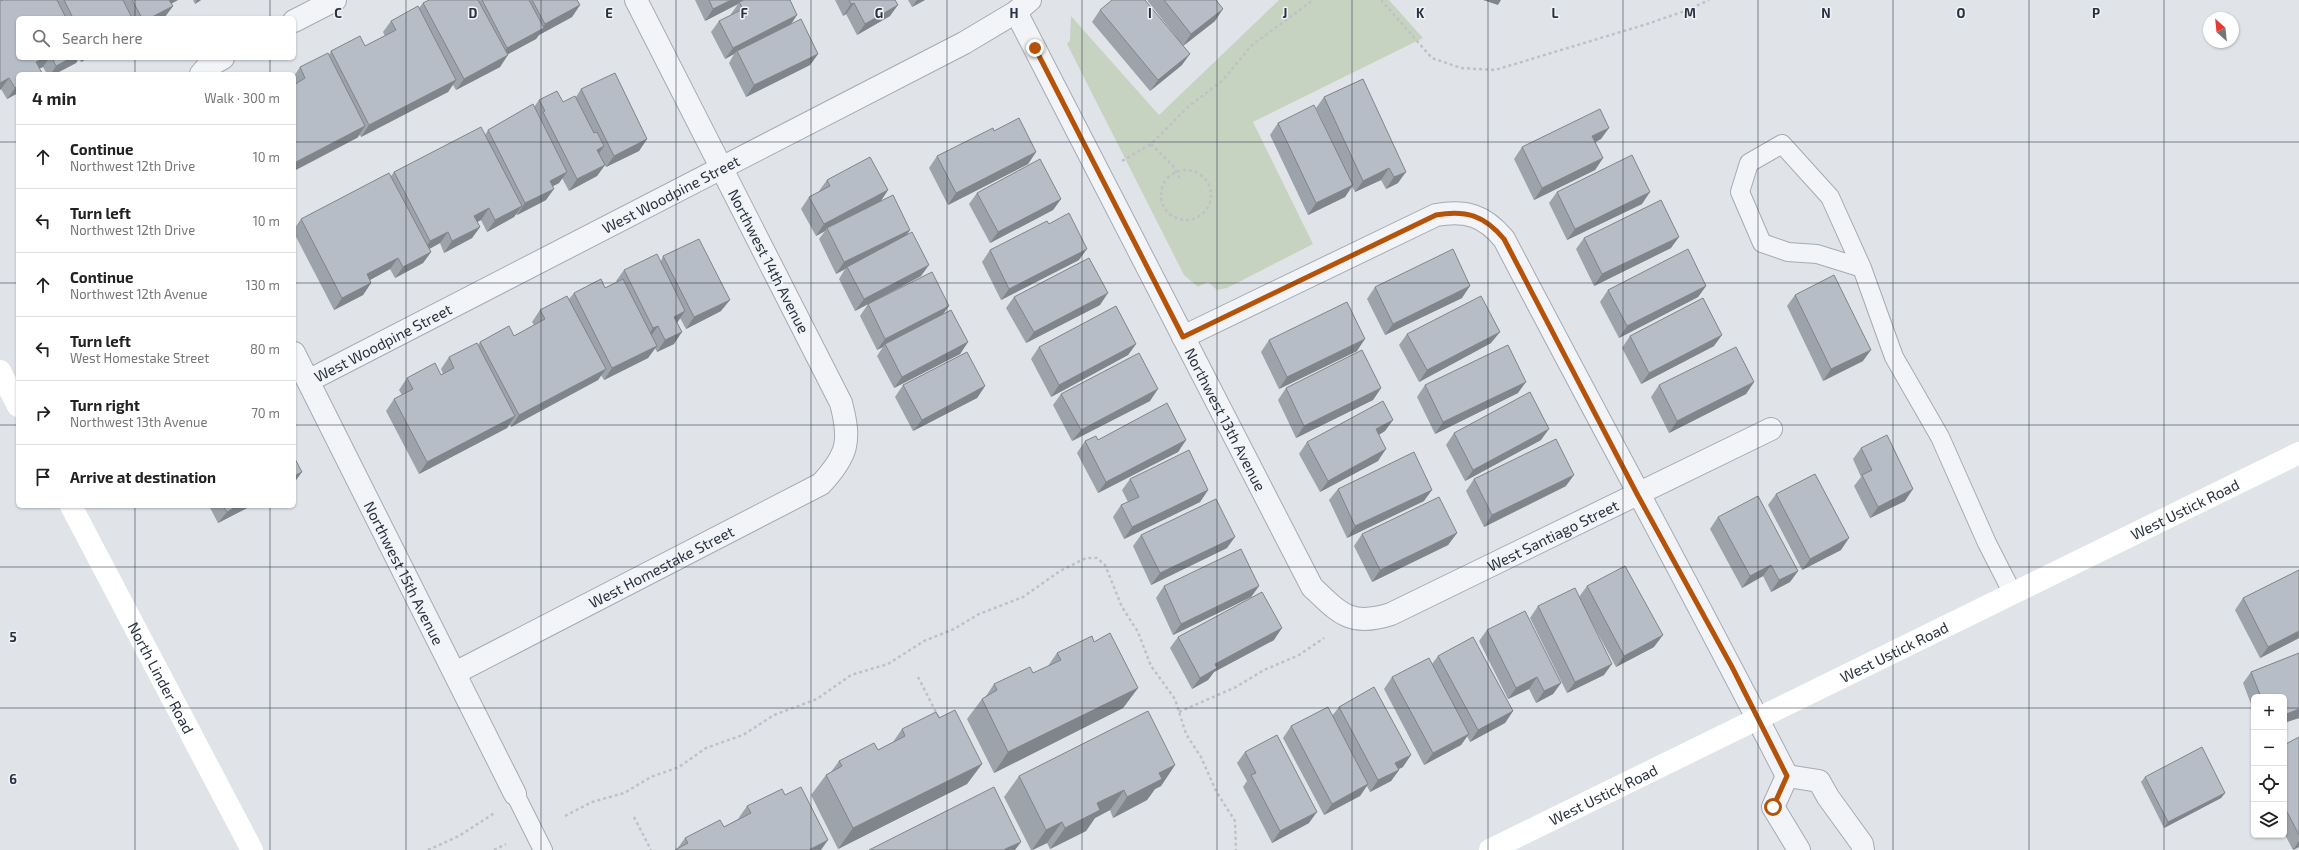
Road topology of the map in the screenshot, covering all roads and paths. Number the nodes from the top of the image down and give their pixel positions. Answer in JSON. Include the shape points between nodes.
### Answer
{"nodes":[{"id":1,"x":335,"y":0,"type":"edge"},
{"id":2,"x":636,"y":0,"type":"edge"},
{"id":3,"x":1313,"y":0,"type":"edge"},
{"id":4,"x":1381,"y":0,"type":"edge"},
{"id":5,"x":1709,"y":0,"type":"edge"},
{"id":6,"x":1023,"y":6,"type":"edge"},
{"id":7,"x":296,"y":20,"type":"edge"},
{"id":8,"x":219,"y":60,"type":"edge"},
{"id":9,"x":202,"y":72,"type":"edge"},
{"id":10,"x":1151,"y":144,"type":"junction"},
{"id":11,"x":1122,"y":161,"type":"dead end"},
{"id":12,"x":722,"y":168,"type":"junction"},
{"id":13,"x":1176,"y":172,"type":"junction"},
{"id":14,"x":1181,"y":181,"type":"dead end"},
{"id":15,"x":1862,"y":268,"type":"junction"},
{"id":16,"x":1183,"y":337,"type":"junction"},
{"id":17,"x":296,"y":356,"type":"edge"},
{"id":18,"x":0,"y":372,"type":"edge"},
{"id":19,"x":308,"y":381,"type":"junction"},
{"id":20,"x":16,"y":402,"type":"edge"},
{"id":21,"x":1771,"y":429,"type":"dead end"},
{"id":22,"x":847,"y":440,"type":"joint"},
{"id":23,"x":2299,"y":453,"type":"edge"},
{"id":24,"x":1637,"y":494,"type":"junction"},
{"id":25,"x":72,"y":508,"type":"edge"},
{"id":26,"x":2013,"y":594,"type":"junction"},
{"id":27,"x":1353,"y":619,"type":"joint"},
{"id":28,"x":1324,"y":638,"type":"dead end"},
{"id":29,"x":455,"y":673,"type":"junction"},
{"id":30,"x":918,"y":677,"type":"dead end"},
{"id":31,"x":1179,"y":712,"type":"junction"},
{"id":32,"x":939,"y":718,"type":"edge"},
{"id":33,"x":1758,"y":720,"type":"junction"},
{"id":34,"x":1787,"y":776,"type":"junction"},
{"id":35,"x":515,"y":794,"type":"joint"},
{"id":36,"x":498,"y":811,"type":"dead end"},
{"id":37,"x":565,"y":816,"type":"dead end"},
{"id":38,"x":634,"y":817,"type":"dead end"},
{"id":39,"x":506,"y":844,"type":"dead end"},
{"id":40,"x":252,"y":850,"type":"edge"},
{"id":41,"x":428,"y":850,"type":"edge"},
{"id":42,"x":494,"y":850,"type":"edge"},
{"id":43,"x":543,"y":850,"type":"edge"},
{"id":44,"x":651,"y":850,"type":"edge"},
{"id":45,"x":1236,"y":850,"type":"edge"},
{"id":46,"x":1490,"y":850,"type":"edge"},
{"id":47,"x":1799,"y":850,"type":"edge"},
{"id":48,"x":1863,"y":850,"type":"edge"}],
"edges":[{"from":1,"to":7,"type":"street"},
{"from":2,"to":12,"type":"street","name":"Northwest 14th Avenue"},
{"from":3,"to":10,"type":"path","via":[[1251,46],[1222,81],[1189,106]]},
{"from":4,"to":5,"type":"path","via":[[1432,58],[1461,68],[1495,70],[1647,24]]},
{"from":6,"to":12,"type":"street","name":"West Woodpine Street","via":[[964,43]]},
{"from":6,"to":16,"type":"street","name":"Northwest 13th Avenue"},
{"from":8,"to":9,"type":"street","via":[[207,66]]},
{"from":10,"to":11,"type":"path"},
{"from":10,"to":13,"type":"path"},
{"from":12,"to":19,"type":"street","name":"West Woodpine Street"},
{"from":12,"to":22,"type":"street","name":"Northwest 14th Avenue","via":[[841,403],[846,421]]},
{"from":13,"to":13,"type":"path","via":[[1161,190],[1163,206],[1175,218],[1191,220],[1205,211],[1211,196],[1210,188],[1206,180],[1196,173],[1184,170]]},
{"from":13,"to":14,"type":"path"},
{"from":15,"to":15,"type":"lane","via":[[1830,197],[1782,144],[1749,163],[1740,192],[1762,243],[1788,252],[1816,254]]},
{"from":15,"to":26,"type":"lane","via":[[1894,356],[1940,437],[1987,543]]},
{"from":16,"to":24,"type":"street","via":[[1436,215],[1456,211],[1476,217],[1492,225],[1504,239]]},
{"from":16,"to":27,"type":"street","name":"Northwest 13th Avenue","via":[[1312,587],[1333,608]]},
{"from":17,"to":19,"type":"street","name":"Northwest 15th Avenue"},
{"from":18,"to":20,"type":"main road"},
{"from":19,"to":29,"type":"street","name":"Northwest 15th Avenue"},
{"from":21,"to":24,"type":"street","name":"West Santiago Street"},
{"from":22,"to":29,"type":"street","name":"West Homestake Street","via":[[838,465],[821,484]]},
{"from":23,"to":26,"type":"main road","name":"West Ustick Road"},
{"from":24,"to":27,"type":"street","name":"West Santiago Street","via":[[1391,614],[1374,619]]},
{"from":24,"to":33,"type":"street","via":[[1732,667]]},
{"from":25,"to":40,"type":"main road","name":"North Linder Road"},
{"from":26,"to":33,"type":"main road","name":"West Ustick Road"},
{"from":28,"to":31,"type":"path","via":[[1299,655]]},
{"from":29,"to":35,"type":"street","name":"Northwest 15th Avenue"},
{"from":30,"to":32,"type":"path"},
{"from":31,"to":37,"type":"path","via":[[1175,699],[1151,666],[1138,632],[1122,607],[1105,565],[1097,558],[1086,558],[1060,571],[1023,597],[979,614],[954,629],[924,641],[888,664],[851,675],[816,699],[774,715],[742,735],[706,748],[679,767],[651,777],[624,793],[592,802]]},
{"from":31,"to":45,"type":"path","via":[[1186,734],[1235,821]]},
{"from":33,"to":34,"type":"street"},
{"from":33,"to":46,"type":"main road","name":"West Ustick Road"},
{"from":34,"to":47,"type":"street","via":[[1773,807]]},
{"from":34,"to":48,"type":"street","via":[[1819,781],[1862,844]]},
{"from":35,"to":43,"type":"lane"},
{"from":36,"to":41,"type":"path","via":[[459,836]]},
{"from":38,"to":44,"type":"path"},
{"from":39,"to":42,"type":"path"}]}
